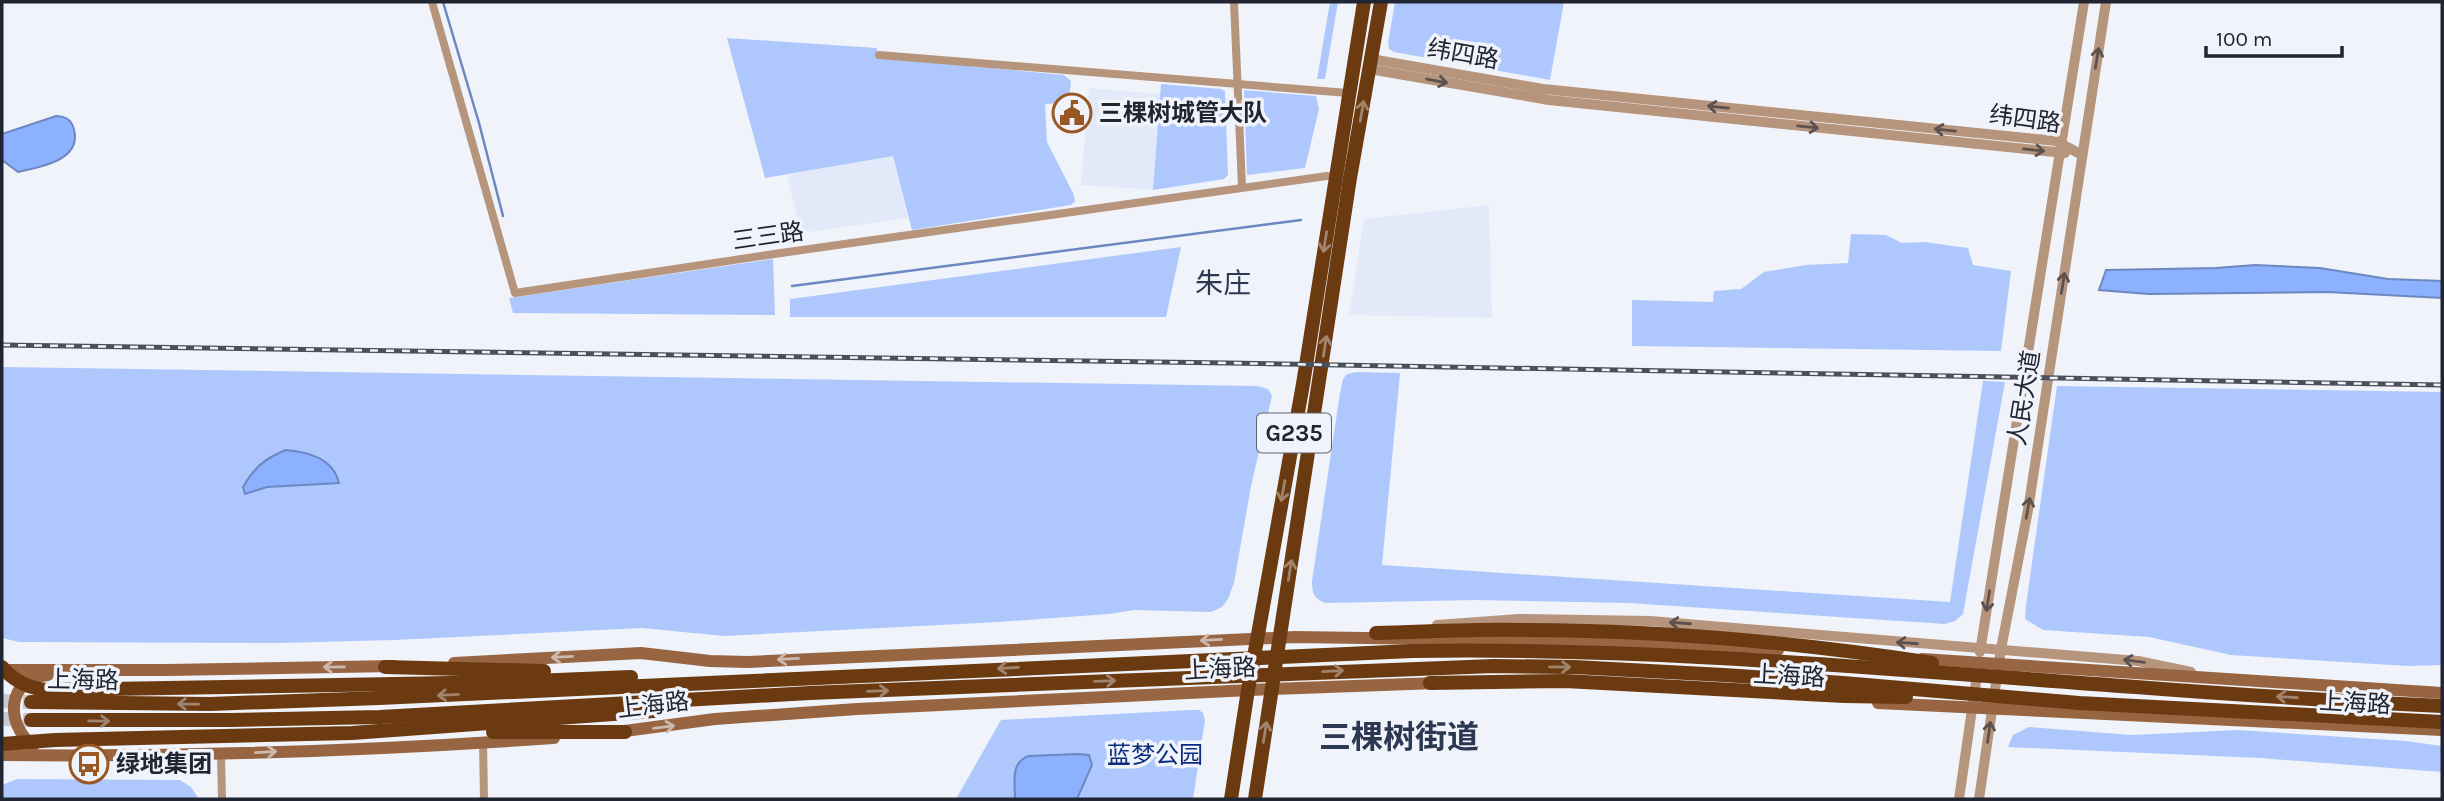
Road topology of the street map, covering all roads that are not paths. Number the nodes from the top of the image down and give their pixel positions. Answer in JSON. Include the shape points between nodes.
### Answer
{"nodes":[{"id":1,"x":432,"y":2,"type":"edge"},
{"id":2,"x":1234,"y":2,"type":"edge"},
{"id":3,"x":1364,"y":2,"type":"edge"},
{"id":4,"x":1381,"y":2,"type":"edge"},
{"id":5,"x":2084,"y":2,"type":"edge"},
{"id":6,"x":2106,"y":2,"type":"edge"},
{"id":7,"x":879,"y":55,"type":"dead end"},
{"id":8,"x":1370,"y":64,"type":"junction"},
{"id":9,"x":1237,"y":85,"type":"junction"},
{"id":10,"x":1348,"y":93,"type":"junction"},
{"id":11,"x":2060,"y":147,"type":"junction"},
{"id":12,"x":2082,"y":155,"type":"junction"},
{"id":13,"x":1327,"y":176,"type":"dead end"},
{"id":14,"x":1242,"y":187,"type":"junction"},
{"id":15,"x":1377,"y":634,"type":"junction"},
{"id":16,"x":1295,"y":637,"type":"junction"},
{"id":17,"x":1257,"y":638,"type":"junction"},
{"id":18,"x":1280,"y":638,"type":"junction"},
{"id":19,"x":1981,"y":648,"type":"junction"},
{"id":20,"x":2001,"y":649,"type":"junction"},
{"id":21,"x":1979,"y":662,"type":"junction"},
{"id":22,"x":1999,"y":663,"type":"junction"},
{"id":23,"x":385,"y":667,"type":"junction"},
{"id":24,"x":2,"y":669,"type":"edge"},
{"id":25,"x":167,"y":670,"type":"junction"},
{"id":26,"x":631,"y":677,"type":"junction"},
{"id":27,"x":2224,"y":679,"type":"junction"},
{"id":28,"x":734,"y":681,"type":"junction"},
{"id":29,"x":1430,"y":683,"type":"junction"},
{"id":30,"x":1272,"y":688,"type":"junction"},
{"id":31,"x":2139,"y":688,"type":"junction"},
{"id":32,"x":1248,"y":690,"type":"junction"},
{"id":33,"x":2442,"y":693,"type":"edge"},
{"id":34,"x":741,"y":697,"type":"junction"},
{"id":35,"x":31,"y":702,"type":"tunnel mouth"},
{"id":36,"x":2079,"y":703,"type":"junction"},
{"id":37,"x":2442,"y":706,"type":"edge"},
{"id":38,"x":1973,"y":707,"type":"junction"},
{"id":39,"x":1992,"y":708,"type":"junction"},
{"id":40,"x":31,"y":720,"type":"tunnel mouth"},
{"id":41,"x":2442,"y":722,"type":"edge"},
{"id":42,"x":2442,"y":730,"type":"edge"},
{"id":43,"x":625,"y":732,"type":"junction"},
{"id":44,"x":352,"y":733,"type":"junction"},
{"id":45,"x":484,"y":742,"type":"junction"},
{"id":46,"x":2,"y":744,"type":"edge"},
{"id":47,"x":221,"y":754,"type":"junction"},
{"id":48,"x":2,"y":755,"type":"edge"},
{"id":49,"x":144,"y":756,"type":"junction"},
{"id":50,"x":222,"y":799,"type":"edge"},
{"id":51,"x":484,"y":799,"type":"edge"},
{"id":52,"x":1231,"y":799,"type":"edge"},
{"id":53,"x":1255,"y":799,"type":"edge"},
{"id":54,"x":1959,"y":799,"type":"edge"},
{"id":55,"x":1979,"y":799,"type":"edge"}],
"edges":[{"from":1,"to":14,"type":"street","name":"三三路","via":[[515,293]]},
{"from":2,"to":9,"type":"street"},
{"from":3,"to":10,"type":"highway","number":"G235"},
{"from":4,"to":8,"type":"highway","number":"G235"},
{"from":5,"to":11,"type":"street","name":"人民大道"},
{"from":12,"to":6,"type":"street","name":"人民大道","one_way":true},
{"from":7,"to":9,"type":"street"},
{"from":8,"to":11,"type":"street","name":"纬四路","via":[[1549,100]]},
{"from":18,"to":8,"type":"highway","number":"G235","one_way":true},
{"from":9,"to":10,"type":"street"},
{"from":9,"to":14,"type":"street"},
{"from":10,"to":17,"type":"highway","number":"G235","one_way":true,"via":[[1303,384]]},
{"from":11,"to":12,"type":"street","name":"纬四路"},
{"from":11,"to":19,"type":"street","name":"人民大道","one_way":true},
{"from":20,"to":12,"type":"street","name":"人民大道","one_way":true,"via":[[2028,510]]},
{"from":13,"to":14,"type":"street","name":"三三路"},
{"from":15,"to":16,"type":"street","name":"上海路"},
{"from":19,"to":15,"type":"street","name":"上海路","one_way":true,"via":[[1650,621],[1506,620]]},
{"from":15,"to":31,"type":"highway","via":[[1518,630],[1650,634],[1843,649],[1932,663],[2047,672]]},
{"from":16,"to":18,"type":"main road","name":"上海路"},
{"from":16,"to":21,"type":"main road","name":"上海路","via":[[1644,642]]},
{"from":17,"to":18,"type":"main road","name":"上海路"},
{"from":17,"to":23,"type":"main road","name":"上海路","one_way":true,"via":[[747,662],[641,653]]},
{"from":17,"to":32,"type":"highway","number":"G235"},
{"from":18,"to":30,"type":"highway","number":"G235"},
{"from":19,"to":20,"type":"street","name":"上海路"},
{"from":19,"to":21,"type":"street","name":"人民大道"},
{"from":20,"to":22,"type":"street","name":"人民大道"},
{"from":27,"to":20,"type":"street","name":"上海路","one_way":true,"via":[[2138,661]]},
{"from":21,"to":22,"type":"main road","name":"上海路"},
{"from":21,"to":38,"type":"street","name":"人民大道"},
{"from":22,"to":27,"type":"main road","name":"上海路"},
{"from":22,"to":39,"type":"street","name":"人民大道"},
{"from":23,"to":25,"type":"main road","name":"上海路","one_way":true},
{"from":23,"to":26,"type":"highway"},
{"from":24,"to":25,"type":"main road","name":"上海路"},
{"from":24,"to":26,"type":"highway","via":[[17,681],[40,689],[96,691]]},
{"from":25,"to":49,"type":"main road","via":[[43,676],[17,692],[13,706],[18,730],[35,748],[52,753]]},
{"from":26,"to":28,"type":"highway","via":[[705,676]]},
{"from":27,"to":33,"type":"main road","name":"上海路"},
{"from":31,"to":28,"type":"highway","name":"上海路","one_way":true,"via":[[1766,660],[1491,649]]},
{"from":28,"to":35,"type":"highway","name":"上海路","one_way":true,"via":[[223,704]]},
{"from":29,"to":30,"type":"main road","name":"上海路"},
{"from":29,"to":36,"type":"highway","via":[[1566,681]]},
{"from":29,"to":38,"type":"main road","name":"上海路"},
{"from":30,"to":32,"type":"main road","name":"上海路"},
{"from":53,"to":30,"type":"highway","number":"G235","one_way":true},
{"from":37,"to":31,"type":"highway","name":"上海路","one_way":true},
{"from":43,"to":32,"type":"main road","name":"上海路","one_way":true,"via":[[788,714]]},
{"from":32,"to":52,"type":"highway","number":"G235"},
{"from":34,"to":36,"type":"highway","name":"上海路","one_way":true,"via":[[1494,666],[1830,682]]},
{"from":40,"to":34,"type":"highway","name":"上海路","one_way":true,"via":[[380,717]]},
{"from":34,"to":44,"type":"highway","via":[[628,714]]},
{"from":36,"to":41,"type":"highway","name":"上海路"},
{"from":38,"to":39,"type":"main road","name":"上海路"},
{"from":38,"to":54,"type":"street","name":"人民大道"},
{"from":39,"to":42,"type":"main road","name":"上海路"},
{"from":55,"to":39,"type":"street","name":"人民大道","one_way":true},
{"from":43,"to":44,"type":"highway"},
{"from":43,"to":45,"type":"main road","name":"上海路"},
{"from":44,"to":46,"type":"highway"},
{"from":47,"to":45,"type":"main road","name":"上海路","one_way":true},
{"from":45,"to":51,"type":"street"},
{"from":47,"to":49,"type":"main road","name":"上海路"},
{"from":47,"to":50,"type":"street"},
{"from":48,"to":49,"type":"main road","name":"上海路"}]}
